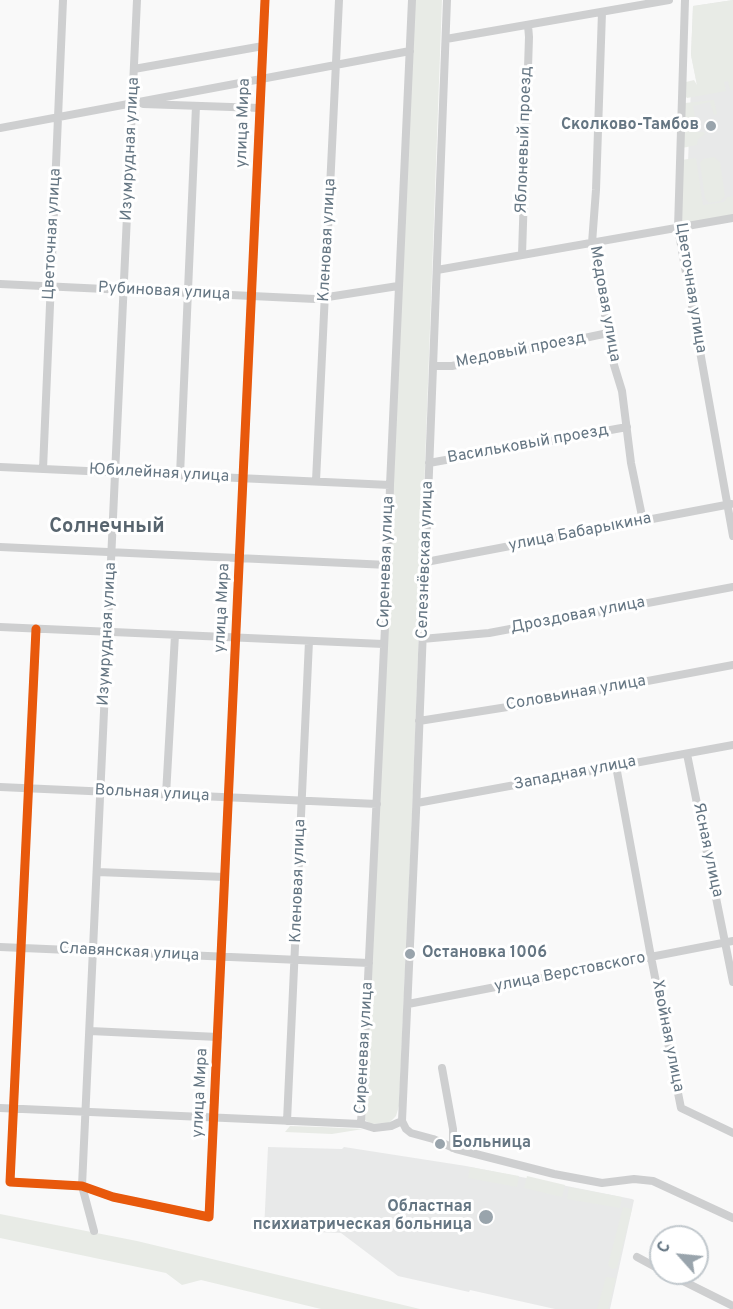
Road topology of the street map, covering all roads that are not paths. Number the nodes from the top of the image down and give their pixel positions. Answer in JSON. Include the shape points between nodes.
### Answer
{"nodes":[{"id":1,"x":63,"y":0,"type":"edge"},
{"id":2,"x":137,"y":0,"type":"edge"},
{"id":3,"x":265,"y":0,"type":"edge"},
{"id":4,"x":339,"y":0,"type":"edge"},
{"id":5,"x":412,"y":0,"type":"edge"},
{"id":6,"x":447,"y":0,"type":"edge"},
{"id":7,"x":669,"y":0,"type":"edge"},
{"id":8,"x":685,"y":0,"type":"edge"},
{"id":9,"x":635,"y":3,"type":"edge"},
{"id":10,"x":602,"y":12,"type":"junction"},
{"id":11,"x":528,"y":25,"type":"junction"},
{"id":12,"x":446,"y":39,"type":"junction"},
{"id":13,"x":263,"y":46,"type":"junction"},
{"id":14,"x":410,"y":51,"type":"junction"},
{"id":15,"x":336,"y":65,"type":"junction"},
{"id":16,"x":134,"y":69,"type":"junction"},
{"id":17,"x":261,"y":79,"type":"junction"},
{"id":18,"x":133,"y":104,"type":"junction"},
{"id":19,"x":196,"y":106,"type":"junction"},
{"id":20,"x":260,"y":108,"type":"junction"},
{"id":21,"x":58,"y":117,"type":"junction"},
{"id":22,"x":0,"y":128,"type":"edge"},
{"id":23,"x":733,"y":218,"type":"edge"},
{"id":24,"x":678,"y":228,"type":"junction"},
{"id":25,"x":592,"y":243,"type":"junction"},
{"id":26,"x":522,"y":255,"type":"junction"},
{"id":27,"x":437,"y":270,"type":"junction"},
{"id":28,"x":0,"y":284,"type":"edge"},
{"id":29,"x":51,"y":286,"type":"junction"},
{"id":30,"x":398,"y":286,"type":"junction"},
{"id":31,"x":124,"y":289,"type":"junction"},
{"id":32,"x":189,"y":293,"type":"junction"},
{"id":33,"x":252,"y":296,"type":"junction"},
{"id":34,"x":326,"y":298,"type":"junction"},
{"id":35,"x":608,"y":333,"type":"junction"},
{"id":36,"x":433,"y":366,"type":"junction"},
{"id":37,"x":627,"y":427,"type":"junction"},
{"id":38,"x":429,"y":463,"type":"junction"},
{"id":39,"x":0,"y":467,"type":"edge"},
{"id":40,"x":43,"y":469,"type":"junction"},
{"id":41,"x":116,"y":472,"type":"junction"},
{"id":42,"x":180,"y":475,"type":"junction"},
{"id":43,"x":243,"y":479,"type":"junction"},
{"id":44,"x":316,"y":481,"type":"junction"},
{"id":45,"x":390,"y":485,"type":"junction"},
{"id":46,"x":731,"y":505,"type":"edge"},
{"id":47,"x":643,"y":521,"type":"junction"},
{"id":48,"x":733,"y":536,"type":"edge"},
{"id":49,"x":0,"y":547,"type":"edge"},
{"id":50,"x":112,"y":552,"type":"junction"},
{"id":51,"x":240,"y":558,"type":"junction"},
{"id":52,"x":426,"y":562,"type":"junction"},
{"id":53,"x":388,"y":565,"type":"junction"},
{"id":54,"x":733,"y":587,"type":"edge"},
{"id":55,"x":0,"y":627,"type":"edge"},
{"id":56,"x":36,"y":629,"type":"junction"},
{"id":57,"x":108,"y":632,"type":"junction"},
{"id":58,"x":175,"y":635,"type":"junction"},
{"id":59,"x":236,"y":638,"type":"junction"},
{"id":60,"x":423,"y":639,"type":"junction"},
{"id":61,"x":309,"y":641,"type":"junction"},
{"id":62,"x":383,"y":644,"type":"junction"},
{"id":63,"x":733,"y":665,"type":"edge"},
{"id":64,"x":419,"y":721,"type":"junction"},
{"id":65,"x":733,"y":745,"type":"edge"},
{"id":66,"x":687,"y":753,"type":"junction"},
{"id":67,"x":616,"y":766,"type":"junction"},
{"id":68,"x":0,"y":787,"type":"edge"},
{"id":69,"x":28,"y":788,"type":"junction"},
{"id":70,"x":100,"y":792,"type":"junction"},
{"id":71,"x":166,"y":795,"type":"junction"},
{"id":72,"x":229,"y":798,"type":"junction"},
{"id":73,"x":302,"y":801,"type":"junction"},
{"id":74,"x":417,"y":803,"type":"junction"},
{"id":75,"x":377,"y":804,"type":"junction"},
{"id":76,"x":97,"y":872,"type":"junction"},
{"id":77,"x":225,"y":878,"type":"junction"},
{"id":78,"x":729,"y":942,"type":"edge"},
{"id":79,"x":0,"y":947,"type":"edge"},
{"id":80,"x":20,"y":948,"type":"junction"},
{"id":81,"x":93,"y":952,"type":"junction"},
{"id":82,"x":651,"y":957,"type":"junction"},
{"id":83,"x":222,"y":958,"type":"junction"},
{"id":84,"x":295,"y":960,"type":"junction"},
{"id":85,"x":369,"y":963,"type":"junction"},
{"id":86,"x":733,"y":982,"type":"edge"},
{"id":87,"x":408,"y":1004,"type":"junction"},
{"id":88,"x":90,"y":1031,"type":"junction"},
{"id":89,"x":218,"y":1037,"type":"junction"},
{"id":90,"x":442,"y":1068,"type":"dead end"},
{"id":91,"x":0,"y":1108,"type":"edge"},
{"id":92,"x":13,"y":1108,"type":"junction"},
{"id":93,"x":86,"y":1112,"type":"junction"},
{"id":94,"x":214,"y":1118,"type":"junction"},
{"id":95,"x":287,"y":1121,"type":"junction"},
{"id":96,"x":402,"y":1121,"type":"junction"},
{"id":97,"x":361,"y":1124,"type":"junction"},
{"id":98,"x":733,"y":1133,"type":"edge"},
{"id":99,"x":453,"y":1148,"type":"junction"},
{"id":100,"x":82,"y":1186,"type":"junction"},
{"id":101,"x":733,"y":1218,"type":"edge"},
{"id":102,"x":94,"y":1232,"type":"dead end"},
{"id":103,"x":639,"y":1259,"type":"dead end"},
{"id":104,"x":649,"y":1264,"type":"edge"},
{"id":105,"x":691,"y":1285,"type":"edge"},
{"id":106,"x":733,"y":1306,"type":"edge"}],
"edges":[{"from":1,"to":21,"type":"street","name":"Цветочная улица"},
{"from":2,"to":16,"type":"street","name":"Изумрудная улица"},
{"from":3,"to":13,"type":"street","name":"улица Мира"},
{"from":4,"to":15,"type":"street","name":"Кленовая улица"},
{"from":5,"to":14,"type":"street","name":"Сиреневая улица"},
{"from":6,"to":12,"type":"street","name":"Селезнёвская улица"},
{"from":7,"to":9,"type":"street"},
{"from":8,"to":24,"type":"street","name":"Цветочная улица"},
{"from":9,"to":10,"type":"street"},
{"from":10,"to":11,"type":"street"},
{"from":10,"to":25,"type":"street","name":"Медовая улица"},
{"from":11,"to":12,"type":"street"},
{"from":11,"to":26,"type":"street","name":"Яблоневый проезд"},
{"from":12,"to":27,"type":"street","name":"Селезнёвская улица"},
{"from":13,"to":16,"type":"street"},
{"from":13,"to":17,"type":"street","name":"улица Мира"},
{"from":14,"to":15,"type":"street"},
{"from":14,"to":30,"type":"street","name":"Сиреневая улица"},
{"from":15,"to":17,"type":"street"},
{"from":15,"to":34,"type":"street","name":"Кленовая улица"},
{"from":16,"to":18,"type":"street","name":"Изумрудная улица"},
{"from":17,"to":18,"type":"street"},
{"from":17,"to":20,"type":"street","name":"улица Мира"},
{"from":18,"to":19,"type":"street"},
{"from":18,"to":21,"type":"street"},
{"from":18,"to":31,"type":"street","name":"Изумрудная улица"},
{"from":19,"to":20,"type":"street"},
{"from":19,"to":32,"type":"street"},
{"from":20,"to":33,"type":"street","name":"улица Мира"},
{"from":21,"to":22,"type":"street"},
{"from":21,"to":29,"type":"street","name":"Цветочная улица"},
{"from":23,"to":24,"type":"street"},
{"from":24,"to":25,"type":"street"},
{"from":24,"to":46,"type":"street","name":"Цветочная улица"},
{"from":25,"to":26,"type":"street"},
{"from":25,"to":35,"type":"street","name":"Медовая улица"},
{"from":26,"to":27,"type":"street"},
{"from":27,"to":36,"type":"street","name":"Селезнёвская улица"},
{"from":28,"to":29,"type":"street","name":"Рубиновая улица"},
{"from":29,"to":31,"type":"street","name":"Рубиновая улица"},
{"from":29,"to":40,"type":"street","name":"Цветочная улица"},
{"from":30,"to":34,"type":"street","name":"Рубиновая улица"},
{"from":30,"to":45,"type":"street","name":"Сиреневая улица"},
{"from":31,"to":32,"type":"street","name":"Рубиновая улица"},
{"from":31,"to":41,"type":"street","name":"Изумрудная улица"},
{"from":32,"to":33,"type":"street","name":"Рубиновая улица"},
{"from":32,"to":42,"type":"street"},
{"from":33,"to":34,"type":"street","name":"Рубиновая улица"},
{"from":33,"to":43,"type":"street","name":"улица Мира"},
{"from":34,"to":44,"type":"street","name":"Кленовая улица"},
{"from":35,"to":36,"type":"street","name":"Медовый проезд","via":[[452,366]]},
{"from":35,"to":37,"type":"street","name":"Медовая улица"},
{"from":36,"to":38,"type":"street","name":"Селезнёвская улица"},
{"from":37,"to":38,"type":"street","name":"Васильковый проезд"},
{"from":37,"to":47,"type":"street","name":"Медовая улица"},
{"from":38,"to":52,"type":"street","name":"Селезнёвская улица"},
{"from":39,"to":40,"type":"street","name":"Юбилейная улица"},
{"from":40,"to":41,"type":"street","name":"Юбилейная улица"},
{"from":41,"to":42,"type":"street","name":"Юбилейная улица"},
{"from":41,"to":50,"type":"street","name":"Изумрудная улица"},
{"from":42,"to":43,"type":"street","name":"Юбилейная улица"},
{"from":43,"to":44,"type":"street","name":"Юбилейная улица"},
{"from":43,"to":51,"type":"street","name":"улица Мира"},
{"from":44,"to":45,"type":"street","name":"Юбилейная улица"},
{"from":45,"to":53,"type":"street","name":"Сиреневая улица"},
{"from":46,"to":47,"type":"street","name":"улица Бабарыкина"},
{"from":46,"to":48,"type":"street","name":"Цветочная улица"},
{"from":47,"to":52,"type":"street","name":"улица Бабарыкина"},
{"from":49,"to":50,"type":"street"},
{"from":50,"to":51,"type":"street"},
{"from":50,"to":57,"type":"street","name":"Изумрудная улица"},
{"from":51,"to":53,"type":"street"},
{"from":51,"to":59,"type":"street","name":"улица Мира"},
{"from":52,"to":60,"type":"street","name":"Селезнёвская улица"},
{"from":53,"to":62,"type":"street","name":"Сиреневая улица"},
{"from":54,"to":60,"type":"street","name":"Дроздовая улица","via":[[489,633]]},
{"from":55,"to":56,"type":"street"},
{"from":56,"to":57,"type":"street"},
{"from":56,"to":69,"type":"street"},
{"from":57,"to":58,"type":"street"},
{"from":57,"to":70,"type":"street","name":"Изумрудная улица"},
{"from":58,"to":59,"type":"street"},
{"from":58,"to":71,"type":"street"},
{"from":59,"to":61,"type":"street"},
{"from":59,"to":72,"type":"street","name":"улица Мира"},
{"from":60,"to":64,"type":"street","name":"Селезнёвская улица"},
{"from":61,"to":62,"type":"street"},
{"from":61,"to":73,"type":"street","name":"Кленовая улица"},
{"from":62,"to":75,"type":"street","name":"Сиреневая улица"},
{"from":63,"to":64,"type":"street","name":"Соловьиная улица"},
{"from":64,"to":74,"type":"street","name":"Селезнёвская улица"},
{"from":65,"to":66,"type":"street","name":"Западная улица"},
{"from":66,"to":67,"type":"street","name":"Западная улица"},
{"from":66,"to":78,"type":"street","name":"Ясная улица"},
{"from":67,"to":74,"type":"street","name":"Западная улица"},
{"from":67,"to":82,"type":"street","name":"Хвойная улица"},
{"from":68,"to":69,"type":"street","name":"Вольная улица"},
{"from":69,"to":70,"type":"street","name":"Вольная улица"},
{"from":69,"to":80,"type":"street"},
{"from":70,"to":71,"type":"street","name":"Вольная улица"},
{"from":70,"to":76,"type":"street","name":"Изумрудная улица"},
{"from":71,"to":72,"type":"street","name":"Вольная улица"},
{"from":72,"to":73,"type":"street","name":"Вольная улица"},
{"from":72,"to":77,"type":"street","name":"улица Мира"},
{"from":73,"to":75,"type":"street","name":"Вольная улица"},
{"from":73,"to":84,"type":"street","name":"Кленовая улица"},
{"from":74,"to":87,"type":"street","name":"Селезнёвская улица"},
{"from":75,"to":85,"type":"street","name":"Сиреневая улица"},
{"from":76,"to":77,"type":"street"},
{"from":76,"to":81,"type":"street","name":"Изумрудная улица"},
{"from":77,"to":83,"type":"street","name":"улица Мира"},
{"from":78,"to":82,"type":"street","name":"улица Верстовского"},
{"from":78,"to":86,"type":"street","name":"Ясная улица"},
{"from":79,"to":80,"type":"street","name":"Славянская улица"},
{"from":80,"to":81,"type":"street","name":"Славянская улица"},
{"from":80,"to":92,"type":"street"},
{"from":81,"to":83,"type":"street","name":"Славянская улица"},
{"from":81,"to":88,"type":"street","name":"Изумрудная улица"},
{"from":82,"to":87,"type":"street","name":"улица Верстовского"},
{"from":82,"to":98,"type":"street","name":"Хвойная улица","via":[[681,1108]]},
{"from":83,"to":84,"type":"street","name":"Славянская улица"},
{"from":83,"to":89,"type":"street","name":"улица Мира"},
{"from":84,"to":85,"type":"street","name":"Славянская улица"},
{"from":84,"to":95,"type":"street","name":"Кленовая улица"},
{"from":85,"to":97,"type":"street","name":"Сиреневая улица"},
{"from":87,"to":96,"type":"street","name":"Селезнёвская улица"},
{"from":88,"to":89,"type":"street"},
{"from":88,"to":93,"type":"street","name":"Изумрудная улица"},
{"from":89,"to":94,"type":"street","name":"улица Мира"},
{"from":90,"to":99,"type":"street"},
{"from":91,"to":92,"type":"street"},
{"from":92,"to":93,"type":"street"},
{"from":92,"to":100,"type":"street","via":[[10,1182]]},
{"from":93,"to":94,"type":"street"},
{"from":93,"to":100,"type":"street","name":"Изумрудная улица"},
{"from":94,"to":95,"type":"street"},
{"from":94,"to":100,"type":"street","name":"улица Мира","via":[[209,1217],[113,1197]]},
{"from":95,"to":97,"type":"street"},
{"from":96,"to":97,"type":"street","via":[[374,1128]]},
{"from":96,"to":99,"type":"street","via":[[411,1132]]},
{"from":99,"to":101,"type":"street","via":[[602,1183],[652,1180]]},
{"from":100,"to":102,"type":"street","name":"Изумрудная улица"},
{"from":103,"to":104,"type":"street"},
{"from":105,"to":106,"type":"street"}]}
